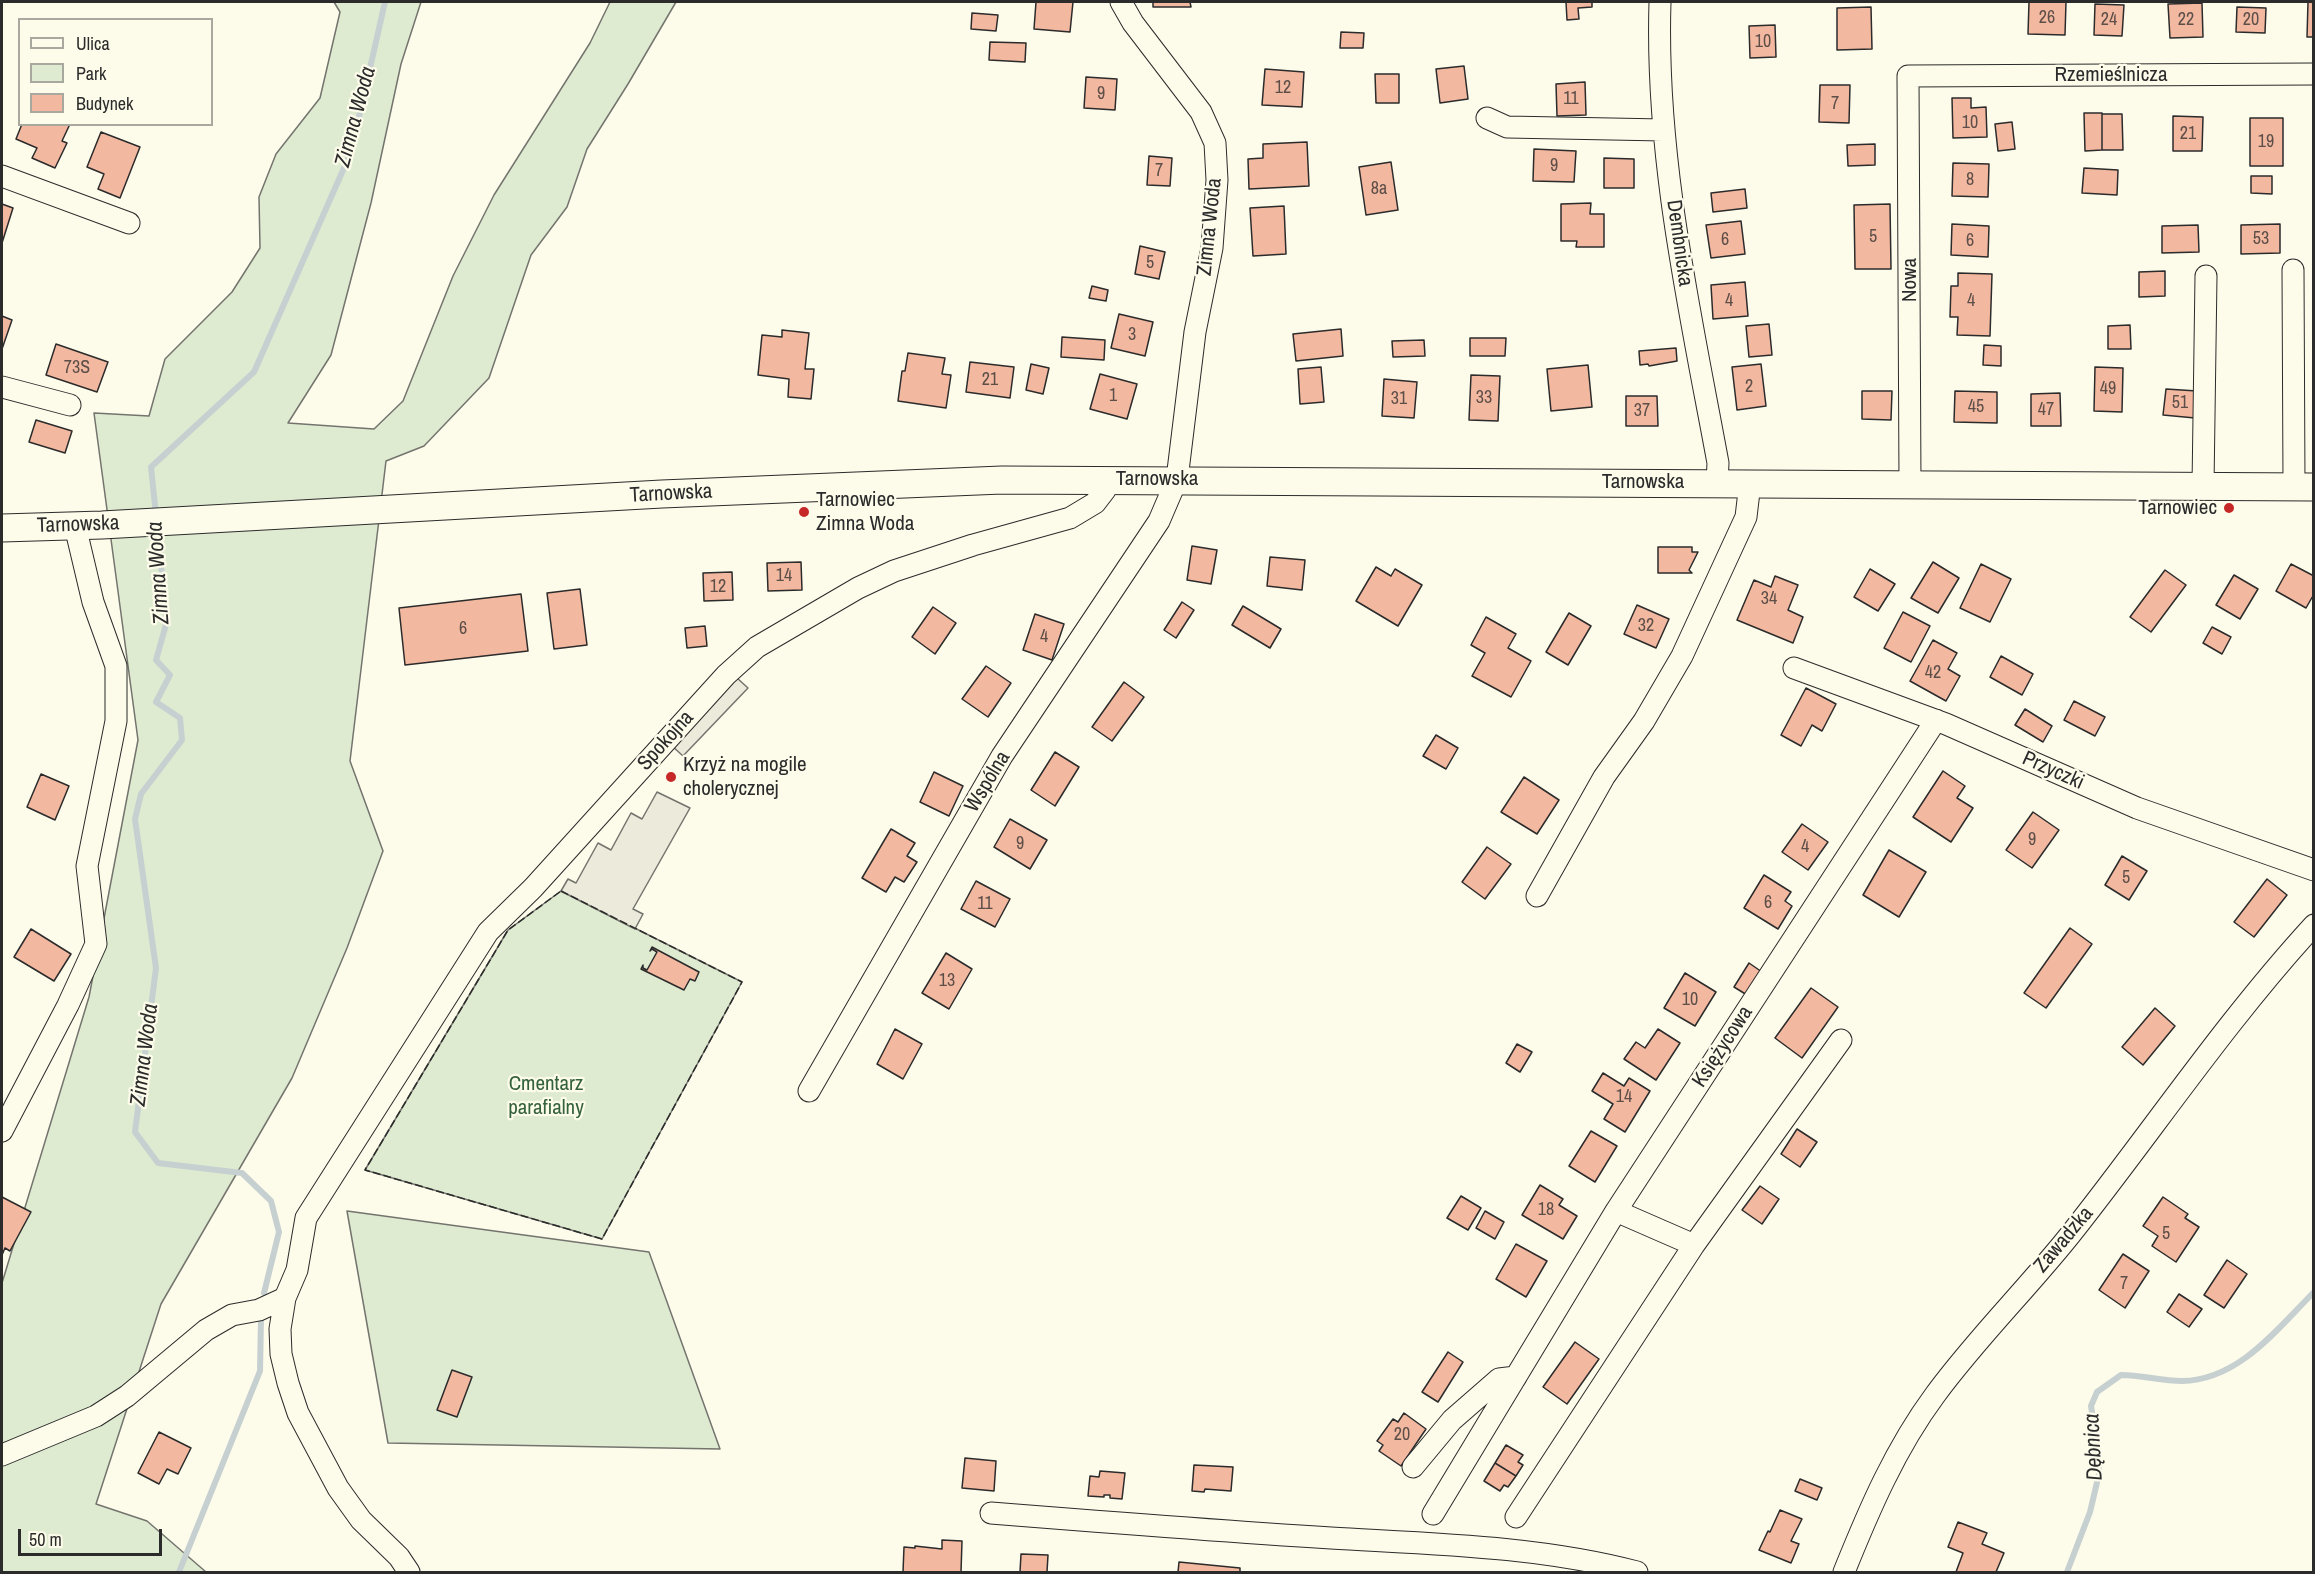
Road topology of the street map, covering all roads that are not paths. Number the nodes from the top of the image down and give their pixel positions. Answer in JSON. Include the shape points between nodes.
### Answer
{"nodes":[{"id":1,"x":1121,"y":2,"type":"edge"},
{"id":2,"x":1660,"y":2,"type":"edge"},
{"id":3,"x":2313,"y":74,"type":"edge"},
{"id":4,"x":1908,"y":76,"type":"joint"},
{"id":5,"x":1487,"y":118,"type":"dead end"},
{"id":6,"x":1663,"y":130,"type":"junction"},
{"id":7,"x":2,"y":176,"type":"edge"},
{"id":8,"x":129,"y":223,"type":"dead end"},
{"id":9,"x":2292,"y":270,"type":"dead end"},
{"id":10,"x":2206,"y":276,"type":"dead end"},
{"id":11,"x":2,"y":387,"type":"edge"},
{"id":12,"x":70,"y":405,"type":"dead end"},
{"id":13,"x":1108,"y":479,"type":"junction"},
{"id":14,"x":1177,"y":479,"type":"junction"},
{"id":15,"x":1717,"y":483,"type":"junction"},
{"id":16,"x":1750,"y":483,"type":"junction"},
{"id":17,"x":1910,"y":485,"type":"junction"},
{"id":18,"x":2204,"y":486,"type":"junction"},
{"id":19,"x":2303,"y":486,"type":"edge"},
{"id":20,"x":75,"y":526,"type":"junction"},
{"id":21,"x":2,"y":528,"type":"edge"},
{"id":22,"x":1794,"y":668,"type":"dead end"},
{"id":23,"x":1936,"y":720,"type":"junction"},
{"id":24,"x":2313,"y":870,"type":"edge"},
{"id":25,"x":1537,"y":896,"type":"dead end"},
{"id":26,"x":2313,"y":925,"type":"edge"},
{"id":27,"x":1841,"y":1040,"type":"dead end"},
{"id":28,"x":809,"y":1091,"type":"dead end"},
{"id":29,"x":2,"y":1131,"type":"edge"},
{"id":30,"x":1616,"y":1211,"type":"junction"},
{"id":31,"x":1694,"y":1245,"type":"junction"},
{"id":32,"x":285,"y":1298,"type":"junction"},
{"id":33,"x":1514,"y":1381,"type":"junction"},
{"id":34,"x":2,"y":1455,"type":"edge"},
{"id":35,"x":1413,"y":1467,"type":"dead end"},
{"id":36,"x":991,"y":1514,"type":"dead end"},
{"id":37,"x":1432,"y":1514,"type":"dead end"},
{"id":38,"x":1516,"y":1517,"type":"dead end"},
{"id":39,"x":409,"y":1572,"type":"edge"},
{"id":40,"x":1637,"y":1572,"type":"edge"},
{"id":41,"x":1844,"y":1572,"type":"edge"}],
"edges":[{"from":1,"to":14,"type":"street","name":"Zimna Woda","via":[[1201,112],[1215,143],[1217,180],[1212,248],[1195,332]]},
{"from":2,"to":6,"type":"street","name":"Dembnicka","via":[[1658,48]]},
{"from":3,"to":4,"type":"street","name":"Rzemieślnicza"},
{"from":4,"to":17,"type":"street","name":"Nowa"},
{"from":5,"to":6,"type":"street","via":[[1507,128]]},
{"from":6,"to":15,"type":"street","name":"Dembnicka","via":[[1685,282],[1718,463]]},
{"from":7,"to":8,"type":"street"},
{"from":9,"to":19,"type":"street"},
{"from":10,"to":18,"type":"street"},
{"from":11,"to":12,"type":"street"},
{"from":13,"to":14,"type":"main road","name":"Tarnowska"},
{"from":13,"to":20,"type":"main road","name":"Tarnowska","via":[[804,487]]},
{"from":13,"to":32,"type":"street","name":"Spokojna","via":[[1095,503],[1070,518],[973,545],[858,588],[757,647],[726,675],[533,888],[488,932],[306,1218],[297,1270]]},
{"from":14,"to":15,"type":"main road","name":"Tarnowska"},
{"from":14,"to":28,"type":"street","name":"Wspólna","via":[[1159,522],[1002,756]]},
{"from":15,"to":16,"type":"main road","name":"Tarnowska"},
{"from":16,"to":17,"type":"main road","name":"Tarnowska"},
{"from":16,"to":25,"type":"street","via":[[1746,517],[1682,656],[1644,721],[1604,777]]},
{"from":17,"to":18,"type":"main road","name":"Tarnowska"},
{"from":18,"to":19,"type":"main road","name":"Tarnowska"},
{"from":20,"to":21,"type":"main road","name":"Tarnowska"},
{"from":20,"to":29,"type":"street","via":[[93,602],[116,666],[116,720],[87,866],[96,944]]},
{"from":22,"to":23,"type":"street","name":"Przyczki"},
{"from":23,"to":24,"type":"street","name":"Przyczki","via":[[2137,808]]},
{"from":23,"to":30,"type":"street","name":"Księżycowa"},
{"from":26,"to":41,"type":"street","name":"Zawadzka","via":[[2250,1000],[2068,1237],[1934,1396],[1890,1467]]},
{"from":27,"to":31,"type":"street"},
{"from":30,"to":31,"type":"street"},
{"from":30,"to":33,"type":"street","name":"Księżycowa"},
{"from":31,"to":38,"type":"street"},
{"from":32,"to":34,"type":"street","via":[[259,1311],[232,1315],[206,1330],[127,1396],[96,1416]]},
{"from":32,"to":39,"type":"street","name":"Spokojna","via":[[281,1354],[298,1413],[338,1488],[361,1520]]},
{"from":33,"to":35,"type":"street","via":[[1499,1379],[1452,1420]]},
{"from":33,"to":37,"type":"street","name":"Księżycowa"},
{"from":36,"to":40,"type":"street","via":[[1547,1554]]}]}
